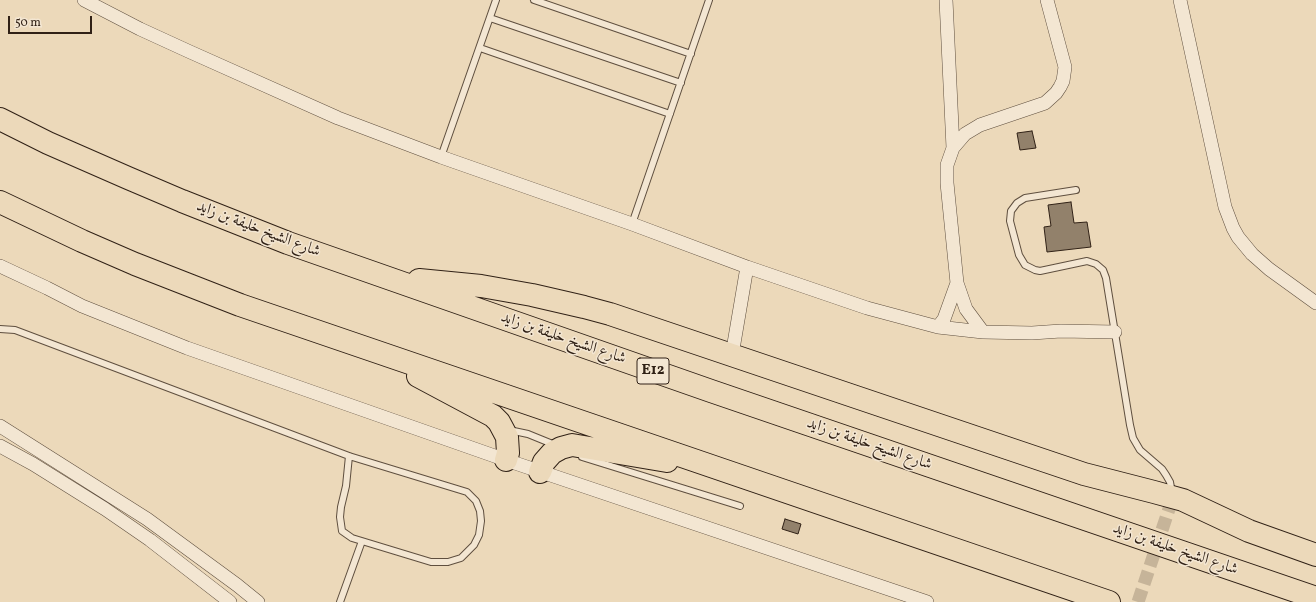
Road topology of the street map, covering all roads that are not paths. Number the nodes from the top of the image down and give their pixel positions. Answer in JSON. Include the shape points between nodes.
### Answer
{"nodes":[{"id":1,"x":84,"y":0,"type":"edge"},
{"id":2,"x":496,"y":0,"type":"edge"},
{"id":3,"x":534,"y":0,"type":"edge"},
{"id":4,"x":709,"y":0,"type":"edge"},
{"id":5,"x":946,"y":0,"type":"edge"},
{"id":6,"x":1047,"y":0,"type":"edge"},
{"id":7,"x":1180,"y":0,"type":"edge"},
{"id":8,"x":490,"y":18,"type":"junction"},
{"id":9,"x":480,"y":48,"type":"junction"},
{"id":10,"x":691,"y":54,"type":"junction"},
{"id":11,"x":681,"y":83,"type":"junction"},
{"id":12,"x":670,"y":114,"type":"junction"},
{"id":13,"x":0,"y":119,"type":"edge"},
{"id":14,"x":953,"y":148,"type":"junction"},
{"id":15,"x":441,"y":157,"type":"junction"},
{"id":16,"x":1076,"y":190,"type":"dead end"},
{"id":17,"x":0,"y":202,"type":"edge"},
{"id":18,"x":632,"y":224,"type":"junction"},
{"id":19,"x":0,"y":266,"type":"edge"},
{"id":20,"x":747,"y":268,"type":"junction"},
{"id":21,"x":386,"y":277,"type":"junction"},
{"id":22,"x":957,"y":283,"type":"junction"},
{"id":23,"x":1316,"y":303,"type":"edge"},
{"id":24,"x":938,"y":327,"type":"junction"},
{"id":25,"x":0,"y":329,"type":"edge"},
{"id":26,"x":983,"y":332,"type":"junction"},
{"id":27,"x":1115,"y":332,"type":"junction"},
{"id":28,"x":384,"y":354,"type":"junction"},
{"id":29,"x":732,"y":355,"type":"junction"},
{"id":30,"x":0,"y":426,"type":"edge"},
{"id":31,"x":504,"y":429,"type":"junction"},
{"id":32,"x":0,"y":446,"type":"edge"},
{"id":33,"x":570,"y":452,"type":"junction"},
{"id":34,"x":349,"y":456,"type":"junction"},
{"id":35,"x":506,"y":460,"type":"junction"},
{"id":36,"x":710,"y":465,"type":"junction"},
{"id":37,"x":540,"y":472,"type":"junction"},
{"id":38,"x":1171,"y":500,"type":"junction"},
{"id":39,"x":740,"y":506,"type":"dead end"},
{"id":40,"x":362,"y":541,"type":"junction"},
{"id":41,"x":1316,"y":555,"type":"edge"},
{"id":42,"x":1316,"y":598,"type":"edge"},
{"id":43,"x":230,"y":602,"type":"edge"},
{"id":44,"x":258,"y":602,"type":"edge"},
{"id":45,"x":340,"y":602,"type":"edge"},
{"id":46,"x":927,"y":602,"type":"edge"},
{"id":47,"x":1109,"y":602,"type":"edge"}],
"edges":[{"from":1,"to":15,"type":"street","via":[[278,93]]},
{"from":2,"to":8,"type":"lane"},
{"from":3,"to":10,"type":"lane"},
{"from":4,"to":10,"type":"lane"},
{"from":5,"to":14,"type":"street"},
{"from":6,"to":14,"type":"street","via":[[1065,68],[1060,87],[1045,103],[972,129]]},
{"from":7,"to":23,"type":"street","via":[[1225,208],[1233,228],[1252,254]]},
{"from":8,"to":9,"type":"lane"},
{"from":8,"to":11,"type":"lane"},
{"from":9,"to":12,"type":"lane"},
{"from":9,"to":15,"type":"lane"},
{"from":10,"to":11,"type":"lane"},
{"from":11,"to":12,"type":"lane"},
{"from":12,"to":18,"type":"lane"},
{"from":13,"to":21,"type":"highway","name":"شارع الشيخ خليفة بن زايد","number":"E12","via":[[81,158],[182,201],[288,243]]},
{"from":14,"to":22,"type":"street","via":[[946,174]]},
{"from":15,"to":18,"type":"street"},
{"from":16,"to":27,"type":"lane","via":[[1020,200],[1011,211],[1010,226],[1022,261],[1029,268],[1046,271],[1087,261],[1100,266],[1106,278]]},
{"from":17,"to":28,"type":"highway","via":[[82,241],[189,286]]},
{"from":18,"to":20,"type":"street"},
{"from":19,"to":35,"type":"street","via":[[82,306],[173,343]]},
{"from":20,"to":24,"type":"street","via":[[867,308]]},
{"from":20,"to":29,"type":"street"},
{"from":21,"to":29,"type":"highway","via":[[481,286],[558,300],[610,314]]},
{"from":21,"to":42,"type":"highway","name":"شارع الشيخ خليفة بن زايد","number":"E12"},
{"from":22,"to":24,"type":"street","via":[[944,319]]},
{"from":22,"to":26,"type":"street","via":[[966,309]]},
{"from":24,"to":26,"type":"street"},
{"from":25,"to":34,"type":"lane","via":[[15,330]]},
{"from":26,"to":27,"type":"street"},
{"from":27,"to":38,"type":"lane","via":[[1133,438],[1140,450],[1166,475],[1171,489]]},
{"from":28,"to":31,"type":"highway","via":[[438,388],[486,411]]},
{"from":28,"to":36,"type":"highway"},
{"from":29,"to":38,"type":"highway","via":[[1084,474]]},
{"from":30,"to":44,"type":"street","via":[[147,519]]},
{"from":31,"to":33,"type":"lane","via":[[528,434]]},
{"from":31,"to":35,"type":"highway","via":[[508,444]]},
{"from":32,"to":43,"type":"street","via":[[105,509]]},
{"from":33,"to":36,"type":"highway","via":[[578,445],[649,459]]},
{"from":33,"to":37,"type":"highway","via":[[548,457]]},
{"from":33,"to":39,"type":"lane"},
{"from":34,"to":40,"type":"lane","via":[[346,486],[340,507],[342,531]]},
{"from":34,"to":40,"type":"lane","via":[[467,492],[476,501],[480,511],[479,535],[474,545],[461,558],[448,562],[431,562]]},
{"from":35,"to":37,"type":"street"},
{"from":36,"to":47,"type":"highway"},
{"from":37,"to":46,"type":"street"},
{"from":38,"to":41,"type":"highway","via":[[1196,506],[1256,534]]},
{"from":40,"to":45,"type":"lane"}]}
